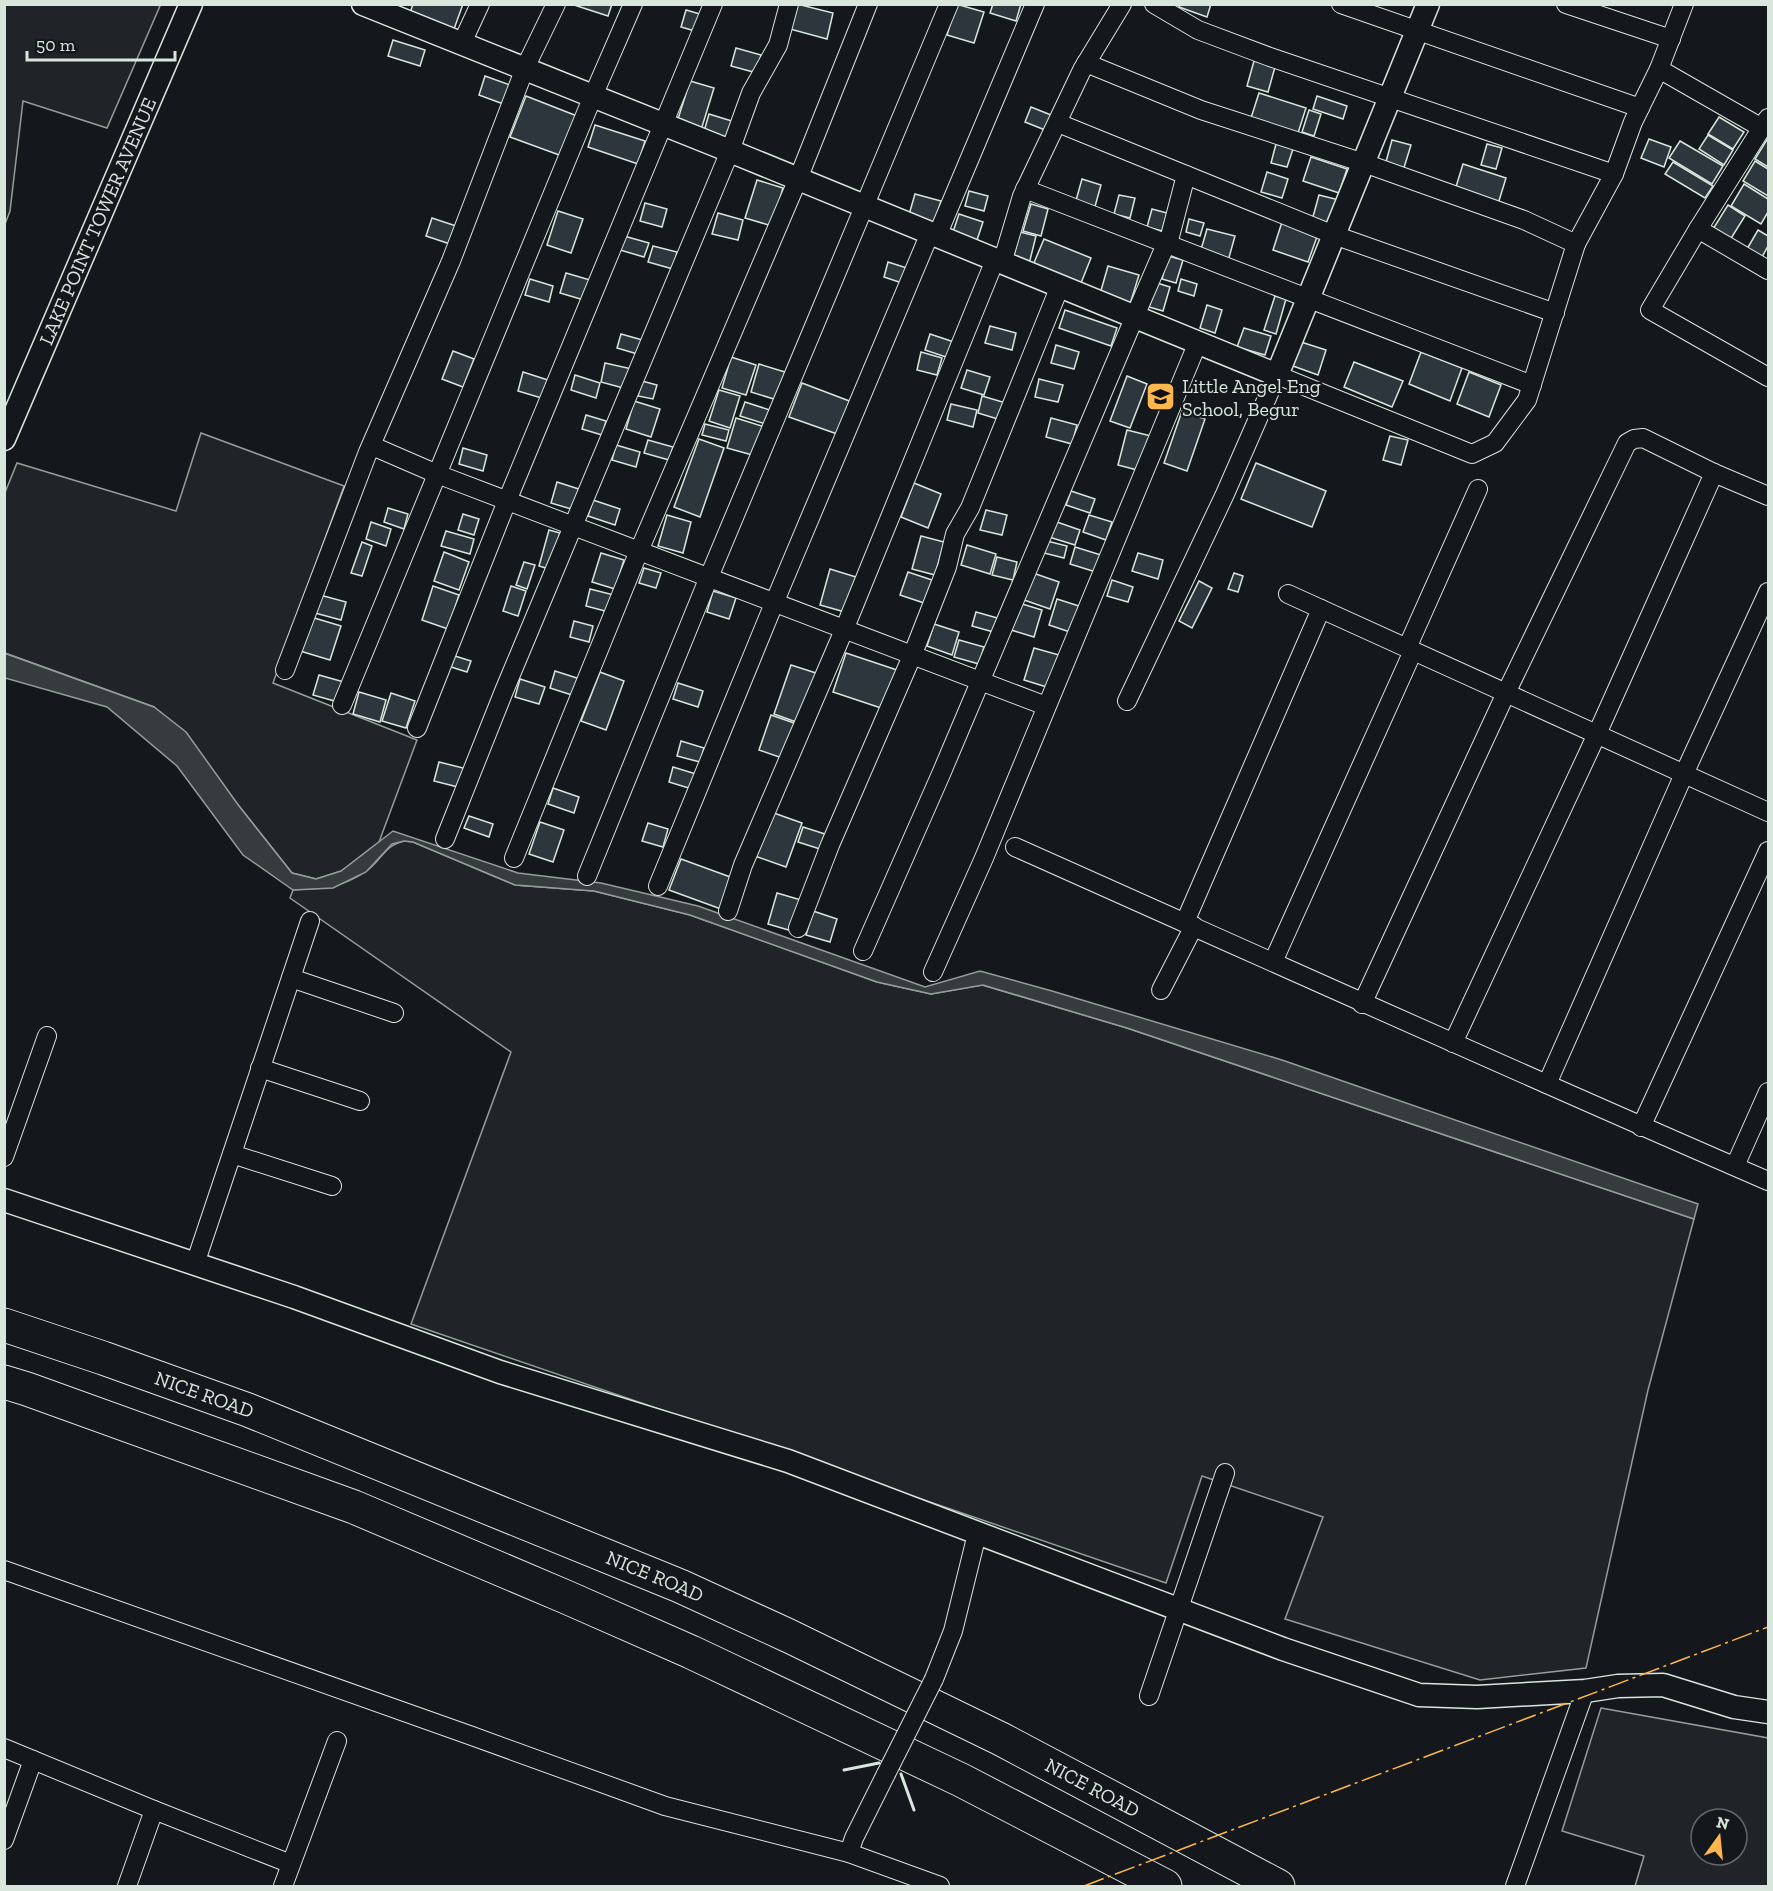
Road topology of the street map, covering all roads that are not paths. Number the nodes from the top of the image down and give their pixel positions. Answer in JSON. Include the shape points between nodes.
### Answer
{"nodes":[{"id":1,"x":191,"y":4,"type":"edge"},
{"id":2,"x":363,"y":4,"type":"edge"},
{"id":3,"x":480,"y":4,"type":"edge"},
{"id":4,"x":556,"y":4,"type":"edge"},
{"id":5,"x":633,"y":4,"type":"edge"},
{"id":6,"x":713,"y":4,"type":"edge"},
{"id":7,"x":789,"y":4,"type":"edge"},
{"id":8,"x":868,"y":4,"type":"edge"},
{"id":9,"x":949,"y":4,"type":"edge"},
{"id":10,"x":1035,"y":4,"type":"edge"},
{"id":11,"x":1122,"y":4,"type":"edge"},
{"id":12,"x":1154,"y":4,"type":"edge"},
{"id":13,"x":1341,"y":4,"type":"edge"},
{"id":14,"x":1428,"y":4,"type":"edge"},
{"id":15,"x":1566,"y":4,"type":"edge"},
{"id":16,"x":1684,"y":4,"type":"edge"},
{"id":17,"x":1417,"y":32,"type":"junction"},
{"id":18,"x":1671,"y":39,"type":"junction"},
{"id":19,"x":462,"y":43,"type":"junction"},
{"id":20,"x":1086,"y":63,"type":"junction"},
{"id":21,"x":525,"y":68,"type":"junction"},
{"id":22,"x":1659,"y":69,"type":"junction"},
{"id":23,"x":593,"y":96,"type":"junction"},
{"id":24,"x":1390,"y":99,"type":"junction"},
{"id":25,"x":1640,"y":108,"type":"junction"},
{"id":26,"x":1058,"y":123,"type":"junction"},
{"id":27,"x":1765,"y":123,"type":"edge"},
{"id":28,"x":663,"y":124,"type":"junction"},
{"id":29,"x":730,"y":151,"type":"junction"},
{"id":30,"x":1364,"y":163,"type":"junction"},
{"id":31,"x":1614,"y":174,"type":"junction"},
{"id":32,"x":1186,"y":175,"type":"junction"},
{"id":33,"x":798,"y":179,"type":"junction"},
{"id":34,"x":1025,"y":189,"type":"junction"},
{"id":35,"x":864,"y":206,"type":"junction"},
{"id":36,"x":1698,"y":229,"type":"junction"},
{"id":37,"x":934,"y":235,"type":"junction"},
{"id":38,"x":1334,"y":235,"type":"junction"},
{"id":39,"x":1166,"y":244,"type":"junction"},
{"id":40,"x":1576,"y":244,"type":"junction"},
{"id":41,"x":999,"y":261,"type":"junction"},
{"id":42,"x":1768,"y":270,"type":"edge"},
{"id":43,"x":1060,"y":286,"type":"junction"},
{"id":44,"x":1308,"y":298,"type":"junction"},
{"id":45,"x":1555,"y":313,"type":"junction"},
{"id":46,"x":1135,"y":316,"type":"junction"},
{"id":47,"x":1198,"y":342,"type":"junction"},
{"id":48,"x":1277,"y":375,"type":"junction"},
{"id":49,"x":1768,"y":377,"type":"edge"},
{"id":50,"x":1532,"y":385,"type":"junction"},
{"id":51,"x":4,"y":440,"type":"edge"},
{"id":52,"x":371,"y":448,"type":"junction"},
{"id":53,"x":1714,"y":473,"type":"junction"},
{"id":54,"x":437,"y":474,"type":"junction"},
{"id":55,"x":1478,"y":489,"type":"dead end"},
{"id":56,"x":1768,"y":496,"type":"edge"},
{"id":57,"x":507,"y":501,"type":"junction"},
{"id":58,"x":574,"y":526,"type":"junction"},
{"id":59,"x":639,"y":551,"type":"junction"},
{"id":60,"x":709,"y":577,"type":"junction"},
{"id":61,"x":1768,"y":592,"type":"edge"},
{"id":62,"x":1288,"y":594,"type":"dead end"},
{"id":63,"x":775,"y":601,"type":"junction"},
{"id":64,"x":1321,"y":609,"type":"junction"},
{"id":65,"x":844,"y":630,"type":"junction"},
{"id":66,"x":1410,"y":650,"type":"junction"},
{"id":67,"x":912,"y":656,"type":"junction"},
{"id":68,"x":285,"y":670,"type":"dead end"},
{"id":69,"x":980,"y":681,"type":"junction"},
{"id":70,"x":1506,"y":693,"type":"junction"},
{"id":71,"x":1127,"y":702,"type":"dead end"},
{"id":72,"x":342,"y":705,"type":"dead end"},
{"id":73,"x":1046,"y":706,"type":"junction"},
{"id":74,"x":417,"y":728,"type":"dead end"},
{"id":75,"x":1597,"y":734,"type":"junction"},
{"id":76,"x":1684,"y":774,"type":"junction"},
{"id":77,"x":1768,"y":812,"type":"edge"},
{"id":78,"x":445,"y":839,"type":"dead end"},
{"id":79,"x":1015,"y":847,"type":"dead end"},
{"id":80,"x":1768,"y":851,"type":"edge"},
{"id":81,"x":514,"y":858,"type":"dead end"},
{"id":82,"x":587,"y":876,"type":"dead end"},
{"id":83,"x":658,"y":886,"type":"dead end"},
{"id":84,"x":728,"y":911,"type":"dead end"},
{"id":85,"x":310,"y":921,"type":"dead end"},
{"id":86,"x":1190,"y":924,"type":"junction"},
{"id":87,"x":798,"y":927,"type":"dead end"},
{"id":88,"x":863,"y":951,"type":"dead end"},
{"id":89,"x":1273,"y":962,"type":"junction"},
{"id":90,"x":933,"y":972,"type":"dead end"},
{"id":91,"x":291,"y":978,"type":"junction"},
{"id":92,"x":1161,"y":990,"type":"dead end"},
{"id":93,"x":1362,"y":1004,"type":"junction"},
{"id":94,"x":394,"y":1013,"type":"dead end"},
{"id":95,"x":47,"y":1036,"type":"dead end"},
{"id":96,"x":1454,"y":1043,"type":"junction"},
{"id":97,"x":260,"y":1068,"type":"junction"},
{"id":98,"x":1547,"y":1084,"type":"junction"},
{"id":99,"x":1768,"y":1092,"type":"edge"},
{"id":100,"x":360,"y":1101,"type":"dead end"},
{"id":101,"x":1641,"y":1127,"type":"junction"},
{"id":102,"x":232,"y":1154,"type":"junction"},
{"id":103,"x":4,"y":1157,"type":"edge"},
{"id":104,"x":1735,"y":1166,"type":"junction"},
{"id":105,"x":1768,"y":1181,"type":"edge"},
{"id":106,"x":332,"y":1186,"type":"dead end"},
{"id":107,"x":4,"y":1200,"type":"edge"},
{"id":108,"x":195,"y":1264,"type":"junction"},
{"id":109,"x":4,"y":1325,"type":"edge"},
{"id":110,"x":4,"y":1382,"type":"edge"},
{"id":111,"x":1225,"y":1473,"type":"dead end"},
{"id":112,"x":977,"y":1534,"type":"junction"},
{"id":113,"x":4,"y":1570,"type":"edge"},
{"id":114,"x":1179,"y":1610,"type":"junction"},
{"id":115,"x":1585,"y":1690,"type":"junction"},
{"id":116,"x":1149,"y":1696,"type":"dead end"},
{"id":117,"x":1768,"y":1712,"type":"edge"},
{"id":118,"x":337,"y":1741,"type":"dead end"},
{"id":119,"x":4,"y":1748,"type":"edge"},
{"id":120,"x":33,"y":1760,"type":"junction"},
{"id":121,"x":154,"y":1810,"type":"junction"},
{"id":122,"x":4,"y":1840,"type":"edge"},
{"id":123,"x":849,"y":1853,"type":"junction"},
{"id":124,"x":291,"y":1864,"type":"junction"},
{"id":125,"x":127,"y":1887,"type":"edge"},
{"id":126,"x":283,"y":1887,"type":"edge"},
{"id":127,"x":940,"y":1887,"type":"edge"},
{"id":128,"x":1165,"y":1887,"type":"edge"},
{"id":129,"x":1278,"y":1887,"type":"edge"},
{"id":130,"x":1515,"y":1887,"type":"edge"}],
"edges":[{"from":1,"to":51,"type":"street","name":"LAKE POINT TOWER AVENUE"},
{"from":2,"to":19,"type":"street"},
{"from":3,"to":19,"type":"street"},
{"from":4,"to":21,"type":"street"},
{"from":5,"to":23,"type":"street"},
{"from":6,"to":28,"type":"street"},
{"from":7,"to":29,"type":"street","via":[[778,45],[751,93]]},
{"from":8,"to":33,"type":"street"},
{"from":9,"to":35,"type":"street"},
{"from":10,"to":37,"type":"street"},
{"from":11,"to":20,"type":"street"},
{"from":12,"to":24,"type":"street","via":[[1198,30]]},
{"from":13,"to":17,"type":"street"},
{"from":14,"to":17,"type":"street"},
{"from":15,"to":18,"type":"street"},
{"from":16,"to":18,"type":"street"},
{"from":17,"to":24,"type":"street"},
{"from":17,"to":25,"type":"street"},
{"from":18,"to":22,"type":"street"},
{"from":19,"to":21,"type":"street"},
{"from":20,"to":26,"type":"street"},
{"from":20,"to":30,"type":"street","via":[[1201,110]]},
{"from":21,"to":23,"type":"street"},
{"from":21,"to":52,"type":"street","via":[[451,261]]},
{"from":22,"to":25,"type":"street"},
{"from":22,"to":27,"type":"street"},
{"from":23,"to":28,"type":"street"},
{"from":23,"to":54,"type":"street"},
{"from":24,"to":30,"type":"street"},
{"from":24,"to":31,"type":"street"},
{"from":25,"to":31,"type":"street"},
{"from":26,"to":32,"type":"street"},
{"from":26,"to":34,"type":"street"},
{"from":27,"to":36,"type":"street"},
{"from":28,"to":29,"type":"street"},
{"from":28,"to":57,"type":"street"},
{"from":29,"to":33,"type":"street"},
{"from":29,"to":58,"type":"street"},
{"from":30,"to":38,"type":"street"},
{"from":30,"to":40,"type":"street","via":[[1524,220]]},
{"from":31,"to":40,"type":"street"},
{"from":32,"to":38,"type":"street"},
{"from":32,"to":39,"type":"street"},
{"from":33,"to":35,"type":"street"},
{"from":33,"to":59,"type":"street"},
{"from":34,"to":39,"type":"street"},
{"from":34,"to":41,"type":"street"},
{"from":35,"to":37,"type":"street"},
{"from":35,"to":60,"type":"street"},
{"from":36,"to":42,"type":"street"},
{"from":36,"to":49,"type":"street","via":[[1650,310]]},
{"from":37,"to":41,"type":"street"},
{"from":37,"to":63,"type":"street"},
{"from":38,"to":44,"type":"street"},
{"from":38,"to":45,"type":"street"},
{"from":39,"to":44,"type":"street"},
{"from":39,"to":46,"type":"street"},
{"from":40,"to":45,"type":"street"},
{"from":41,"to":43,"type":"street"},
{"from":41,"to":65,"type":"street"},
{"from":43,"to":46,"type":"street"},
{"from":43,"to":67,"type":"street","via":[[970,508],[955,534],[947,567]]},
{"from":44,"to":48,"type":"street"},
{"from":44,"to":50,"type":"street"},
{"from":45,"to":50,"type":"street"},
{"from":46,"to":47,"type":"street"},
{"from":46,"to":69,"type":"street"},
{"from":47,"to":48,"type":"street"},
{"from":47,"to":73,"type":"street"},
{"from":48,"to":50,"type":"street","via":[[1472,454],[1495,443],[1527,400]]},
{"from":48,"to":71,"type":"street","via":[[1226,494]]},
{"from":52,"to":54,"type":"street"},
{"from":52,"to":68,"type":"street"},
{"from":53,"to":56,"type":"street"},
{"from":53,"to":70,"type":"street","via":[[1642,438],[1627,443]]},
{"from":53,"to":75,"type":"street"},
{"from":54,"to":57,"type":"street"},
{"from":54,"to":72,"type":"street"},
{"from":55,"to":66,"type":"street"},
{"from":57,"to":58,"type":"street"},
{"from":57,"to":74,"type":"street"},
{"from":58,"to":59,"type":"street"},
{"from":58,"to":78,"type":"street"},
{"from":59,"to":60,"type":"street"},
{"from":59,"to":81,"type":"street"},
{"from":60,"to":63,"type":"street"},
{"from":60,"to":82,"type":"street"},
{"from":61,"to":76,"type":"street"},
{"from":62,"to":64,"type":"street"},
{"from":63,"to":65,"type":"street"},
{"from":63,"to":83,"type":"street"},
{"from":64,"to":66,"type":"street"},
{"from":64,"to":86,"type":"street"},
{"from":65,"to":67,"type":"street"},
{"from":65,"to":84,"type":"street","via":[[742,865]]},
{"from":66,"to":70,"type":"street"},
{"from":66,"to":89,"type":"street"},
{"from":67,"to":69,"type":"street"},
{"from":67,"to":87,"type":"street"},
{"from":69,"to":73,"type":"street"},
{"from":69,"to":88,"type":"street"},
{"from":70,"to":75,"type":"street"},
{"from":70,"to":93,"type":"street"},
{"from":73,"to":90,"type":"street"},
{"from":75,"to":76,"type":"street"},
{"from":75,"to":96,"type":"street"},
{"from":76,"to":77,"type":"street"},
{"from":76,"to":98,"type":"street"},
{"from":79,"to":86,"type":"street"},
{"from":80,"to":101,"type":"street"},
{"from":85,"to":91,"type":"street"},
{"from":86,"to":89,"type":"street"},
{"from":86,"to":92,"type":"street"},
{"from":89,"to":93,"type":"street"},
{"from":91,"to":94,"type":"street"},
{"from":91,"to":97,"type":"street"},
{"from":93,"to":96,"type":"street"},
{"from":95,"to":103,"type":"street"},
{"from":96,"to":98,"type":"street"},
{"from":97,"to":100,"type":"street"},
{"from":97,"to":102,"type":"street"},
{"from":98,"to":101,"type":"street"},
{"from":99,"to":104,"type":"street"},
{"from":101,"to":104,"type":"street"},
{"from":102,"to":106,"type":"street"},
{"from":102,"to":108,"type":"street"},
{"from":104,"to":105,"type":"street"},
{"from":107,"to":108,"type":"street"},
{"from":108,"to":112,"type":"street","via":[[500,1372],[788,1461]]},
{"from":109,"to":129,"type":"highway","name":"NICE ROAD","via":[[248,1410],[680,1586],[1001,1738]]},
{"from":110,"to":128,"type":"highway","via":[[354,1507],[576,1601],[951,1775]]},
{"from":111,"to":114,"type":"street"},
{"from":112,"to":114,"type":"street"},
{"from":112,"to":123,"type":"street","bridge":true,"via":[[953,1630],[934,1678]]},
{"from":113,"to":123,"type":"street","via":[[665,1806]]},
{"from":114,"to":115,"type":"street","via":[[1419,1695],[1477,1697]]},
{"from":114,"to":116,"type":"street"},
{"from":115,"to":117,"type":"street","via":[[1663,1685],[1734,1707]]},
{"from":115,"to":130,"type":"street"},
{"from":118,"to":124,"type":"street"},
{"from":119,"to":120,"type":"street"},
{"from":120,"to":121,"type":"street"},
{"from":120,"to":122,"type":"street"},
{"from":121,"to":124,"type":"street"},
{"from":121,"to":125,"type":"street"},
{"from":123,"to":127,"type":"street"},
{"from":124,"to":126,"type":"street"}]}
